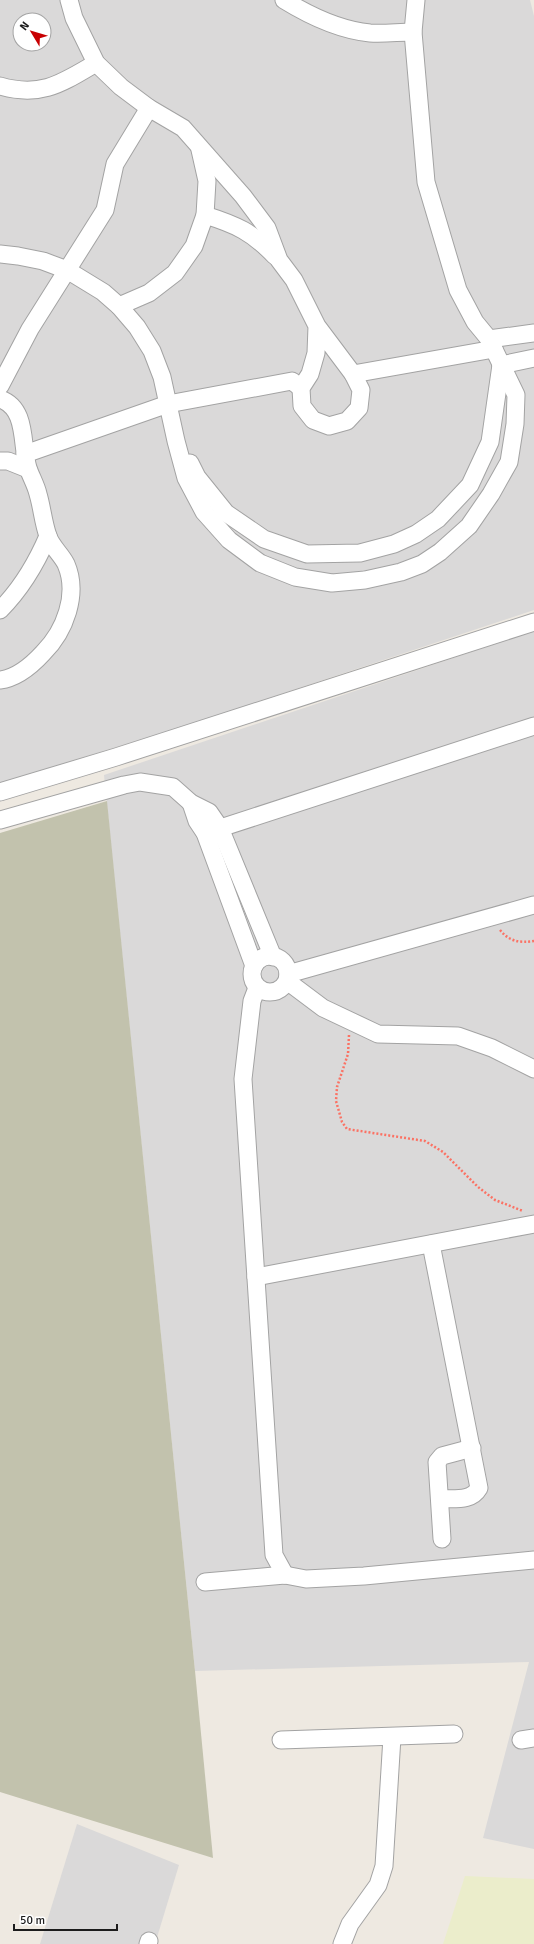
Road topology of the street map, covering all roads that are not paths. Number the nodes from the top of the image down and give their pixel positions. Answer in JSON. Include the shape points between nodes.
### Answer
{"nodes":[{"id":1,"x":69,"y":0,"type":"edge"},
{"id":2,"x":284,"y":0,"type":"edge"},
{"id":3,"x":416,"y":0,"type":"edge"},
{"id":4,"x":413,"y":32,"type":"junction"},
{"id":5,"x":96,"y":63,"type":"junction"},
{"id":6,"x":0,"y":86,"type":"edge"},
{"id":7,"x":149,"y":108,"type":"junction"},
{"id":8,"x":199,"y":148,"type":"junction"},
{"id":9,"x":205,"y":215,"type":"junction"},
{"id":10,"x":0,"y":254,"type":"edge"},
{"id":11,"x":279,"y":260,"type":"junction"},
{"id":12,"x":67,"y":270,"type":"junction"},
{"id":13,"x":119,"y":306,"type":"junction"},
{"id":14,"x":316,"y":326,"type":"junction"},
{"id":15,"x":534,"y":333,"type":"edge"},
{"id":16,"x":492,"y":344,"type":"junction"},
{"id":17,"x":534,"y":358,"type":"edge"},
{"id":18,"x":501,"y":365,"type":"junction"},
{"id":19,"x":353,"y":374,"type":"junction"},
{"id":20,"x":0,"y":386,"type":"edge"},
{"id":21,"x":301,"y":388,"type":"junction"},
{"id":22,"x":0,"y":399,"type":"edge"},
{"id":23,"x":168,"y":404,"type":"junction"},
{"id":24,"x":0,"y":461,"type":"edge"},
{"id":25,"x":27,"y":461,"type":"junction"},
{"id":26,"x":48,"y":536,"type":"junction"},
{"id":27,"x":394,"y":544,"type":"junction"},
{"id":28,"x":360,"y":553,"type":"junction"},
{"id":29,"x":401,"y":572,"type":"junction"},
{"id":30,"x":365,"y":580,"type":"junction"},
{"id":31,"x":0,"y":610,"type":"edge"},
{"id":32,"x":534,"y":622,"type":"edge"},
{"id":33,"x":0,"y":680,"type":"edge"},
{"id":34,"x":534,"y":726,"type":"edge"},
{"id":35,"x":0,"y":792,"type":"edge"},
{"id":36,"x":0,"y":820,"type":"edge"},
{"id":37,"x":212,"y":830,"type":"junction"},
{"id":38,"x":534,"y":905,"type":"edge"},
{"id":39,"x":273,"y":956,"type":"junction"},
{"id":40,"x":254,"y":966,"type":"junction"},
{"id":41,"x":288,"y":977,"type":"junction"},
{"id":42,"x":257,"y":988,"type":"junction"},
{"id":43,"x":534,"y":1069,"type":"edge"},
{"id":44,"x":530,"y":1219,"type":"edge"},
{"id":45,"x":431,"y":1244,"type":"junction"},
{"id":46,"x":256,"y":1277,"type":"junction"},
{"id":47,"x":472,"y":1448,"type":"junction"},
{"id":48,"x":440,"y":1499,"type":"junction"},
{"id":49,"x":442,"y":1539,"type":"dead end"},
{"id":50,"x":534,"y":1560,"type":"edge"},
{"id":51,"x":285,"y":1575,"type":"junction"},
{"id":52,"x":205,"y":1582,"type":"dead end"},
{"id":53,"x":454,"y":1734,"type":"dead end"},
{"id":54,"x":392,"y":1737,"type":"junction"},
{"id":55,"x":281,"y":1740,"type":"dead end"},
{"id":56,"x":342,"y":1944,"type":"edge"}],
"edges":[{"from":1,"to":5,"type":"street","via":[[74,18]]},
{"from":2,"to":4,"type":"street","via":[[316,18],[349,29],[371,33]]},
{"from":3,"to":4,"type":"street"},
{"from":4,"to":16,"type":"street","via":[[426,182],[458,290],[475,322]]},
{"from":5,"to":6,"type":"street","via":[[60,84],[35,90],[14,90]]},
{"from":5,"to":7,"type":"street","via":[[121,87]]},
{"from":7,"to":8,"type":"street","via":[[183,128]]},
{"from":7,"to":12,"type":"street","via":[[115,164],[105,210]]},
{"from":8,"to":9,"type":"street","via":[[207,181]]},
{"from":8,"to":11,"type":"street","via":[[243,196],[267,228]]},
{"from":9,"to":11,"type":"street","via":[[240,227],[259,239]]},
{"from":9,"to":13,"type":"street","via":[[194,246],[175,273],[149,294]]},
{"from":10,"to":12,"type":"street","via":[[43,261]]},
{"from":11,"to":14,"type":"street","via":[[294,280]]},
{"from":12,"to":13,"type":"street","via":[[103,292]]},
{"from":12,"to":20,"type":"street","via":[[30,329]]},
{"from":13,"to":23,"type":"street","via":[[137,327],[152,351],[162,377]]},
{"from":14,"to":19,"type":"street"},
{"from":14,"to":21,"type":"street","via":[[316,353],[310,374]]},
{"from":15,"to":16,"type":"street"},
{"from":16,"to":18,"type":"street"},
{"from":16,"to":19,"type":"street"},
{"from":17,"to":18,"type":"street"},
{"from":18,"to":27,"type":"street","via":[[490,442],[470,485],[438,519],[416,534]]},
{"from":18,"to":29,"type":"street","via":[[516,395],[515,424],[509,462],[469,526],[440,552],[422,564]]},
{"from":19,"to":21,"type":"street","via":[[361,390],[359,408],[347,422],[330,426],[313,420],[302,406]]},
{"from":21,"to":23,"type":"street","via":[[292,381]]},
{"from":22,"to":25,"type":"street","via":[[10,405],[20,419]]},
{"from":23,"to":25,"type":"street"},
{"from":23,"to":28,"type":"street","via":[[185,454],[197,477],[226,513],[264,539],[308,554]]},
{"from":23,"to":30,"type":"street","via":[[186,478],[204,512],[229,540],[260,562],[295,577],[332,583]]},
{"from":24,"to":25,"type":"street"},
{"from":25,"to":26,"type":"street"},
{"from":26,"to":31,"type":"street","via":[[32,570]]},
{"from":26,"to":33,"type":"street","via":[[69,572],[67,614],[58,634],[35,662],[22,672]]},
{"from":27,"to":28,"type":"street"},
{"from":27,"to":29,"type":"street","via":[[389,549],[388,564]]},
{"from":28,"to":30,"type":"street","via":[[366,556],[371,568]]},
{"from":29,"to":30,"type":"street"},
{"from":32,"to":35,"type":"street"},
{"from":34,"to":37,"type":"street"},
{"from":36,"to":37,"type":"street","via":[[140,782],[173,787],[191,803],[209,812]]},
{"from":37,"to":39,"type":"street"},
{"from":37,"to":40,"type":"street"},
{"from":38,"to":41,"type":"street"},
{"from":39,"to":40,"type":"street","via":[[262,958]]},
{"from":39,"to":41,"type":"street","via":[[284,962]]},
{"from":40,"to":42,"type":"street","via":[[252,977]]},
{"from":41,"to":42,"type":"street","via":[[277,991],[270,993]]},
{"from":41,"to":43,"type":"street","via":[[323,1008],[378,1034],[458,1036],[492,1048]]},
{"from":42,"to":46,"type":"street","via":[[252,1001],[243,1079]]},
{"from":44,"to":45,"type":"street"},
{"from":45,"to":46,"type":"street"},
{"from":45,"to":47,"type":"street"},
{"from":46,"to":51,"type":"street","via":[[274,1555]]},
{"from":47,"to":48,"type":"street","via":[[438,1459]]},
{"from":47,"to":48,"type":"street","via":[[479,1488],[476,1494],[470,1498]]},
{"from":48,"to":49,"type":"street"},
{"from":50,"to":51,"type":"street","via":[[364,1576],[306,1579]]},
{"from":51,"to":52,"type":"street"},
{"from":53,"to":54,"type":"street"},
{"from":54,"to":55,"type":"street"},
{"from":54,"to":56,"type":"street","via":[[384,1866],[378,1885],[350,1924]]}]}
